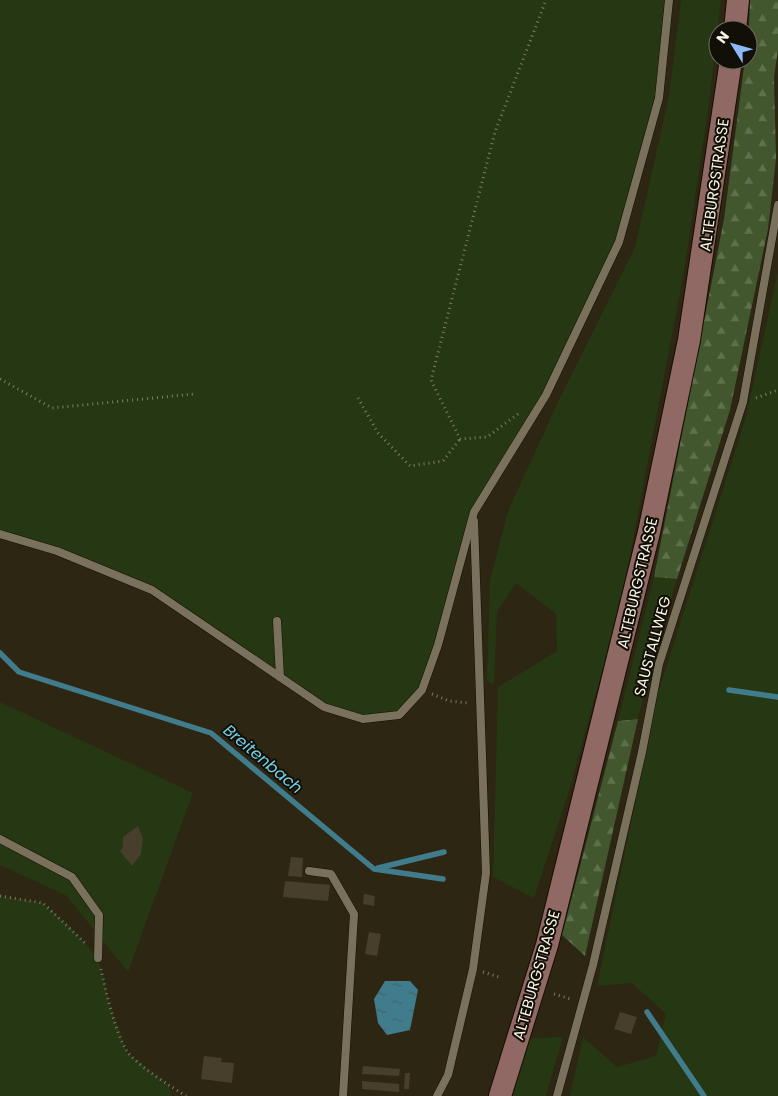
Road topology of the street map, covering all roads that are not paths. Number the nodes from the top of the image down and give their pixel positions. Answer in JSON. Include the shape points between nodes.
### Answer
{"nodes":[{"id":1,"x":669,"y":0,"type":"edge"},
{"id":2,"x":738,"y":0,"type":"edge"},
{"id":3,"x":736,"y":20,"type":"edge"},
{"id":4,"x":730,"y":70,"type":"edge"},
{"id":5,"x":778,"y":205,"type":"edge"},
{"id":6,"x":474,"y":512,"type":"junction"},
{"id":7,"x":0,"y":534,"type":"edge"},
{"id":8,"x":277,"y":621,"type":"dead end"},
{"id":9,"x":280,"y":677,"type":"junction"},
{"id":10,"x":0,"y":839,"type":"edge"},
{"id":11,"x":309,"y":871,"type":"dead end"},
{"id":12,"x":98,"y":958,"type":"road end"},
{"id":13,"x":342,"y":1096,"type":"edge"},
{"id":14,"x":437,"y":1096,"type":"edge"},
{"id":15,"x":500,"y":1096,"type":"edge"},
{"id":16,"x":557,"y":1096,"type":"edge"}],
"edges":[{"from":1,"to":6,"type":"lane","via":[[659,98],[620,242],[546,395]]},
{"from":2,"to":3,"type":"main road"},
{"from":4,"to":15,"type":"main road","name":"ALTEBURGSTRASSE","via":[[689,340],[649,532],[547,945]]},
{"from":5,"to":16,"type":"lane","name":"SAUSTALLWEG","via":[[743,402],[658,664],[642,752],[595,956]]},
{"from":6,"to":9,"type":"lane","via":[[438,645],[422,690],[399,715],[362,719],[324,707]]},
{"from":6,"to":14,"type":"lane","via":[[486,874],[473,969],[448,1075]]},
{"from":7,"to":9,"type":"lane","via":[[56,551],[152,590]]},
{"from":8,"to":9,"type":"lane"},
{"from":10,"to":12,"type":"lane","via":[[72,877],[99,915]]},
{"from":11,"to":13,"type":"lane","via":[[331,874],[354,914]]}]}
